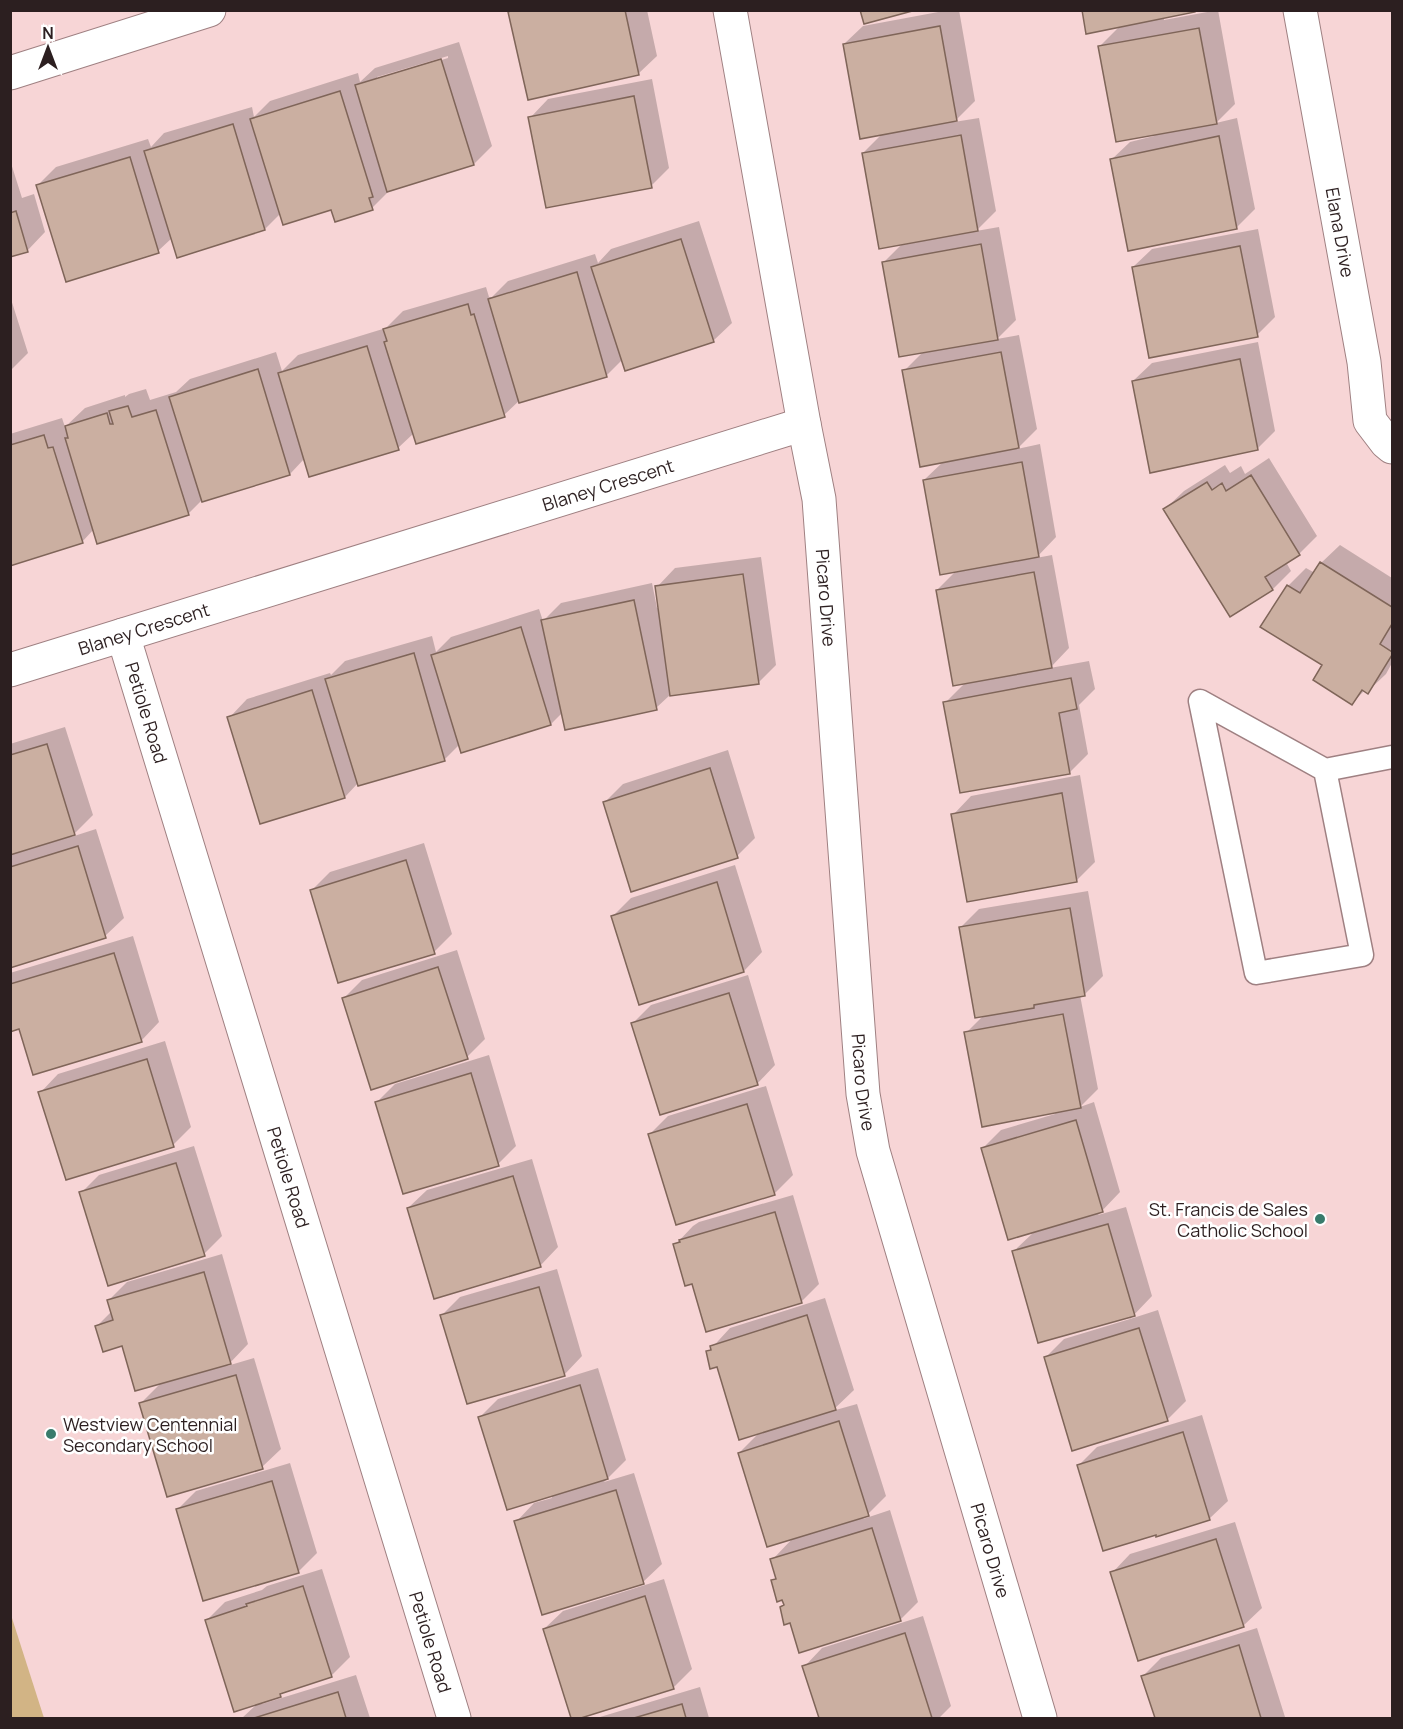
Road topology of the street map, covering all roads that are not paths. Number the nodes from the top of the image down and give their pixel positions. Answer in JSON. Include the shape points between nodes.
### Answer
{"nodes":[{"id":1,"x":209,"y":10,"type":"edge"},
{"id":2,"x":730,"y":10,"type":"edge"},
{"id":3,"x":1300,"y":10,"type":"edge"},
{"id":4,"x":10,"y":73,"type":"edge"},
{"id":5,"x":804,"y":423,"type":"junction"},
{"id":6,"x":1392,"y":447,"type":"edge"},
{"id":7,"x":123,"y":634,"type":"junction"},
{"id":8,"x":10,"y":669,"type":"edge"},
{"id":9,"x":1392,"y":757,"type":"edge"},
{"id":10,"x":1325,"y":770,"type":"junction"},
{"id":11,"x":454,"y":1719,"type":"edge"},
{"id":12,"x":1040,"y":1719,"type":"edge"}],
"edges":[{"from":1,"to":4,"type":"street"},
{"from":2,"to":5,"type":"street"},
{"from":3,"to":6,"type":"street","name":"Elana Drive","via":[[1364,362],[1370,421]]},
{"from":5,"to":7,"type":"street","name":"Blaney Crescent"},
{"from":5,"to":12,"type":"street","name":"Picaro Drive","via":[[819,500],[863,1094],[871,1140]]},
{"from":7,"to":8,"type":"street","name":"Blaney Crescent"},
{"from":7,"to":11,"type":"street","name":"Petiole Road"},
{"from":9,"to":10,"type":"lane"},
{"from":10,"to":10,"type":"lane","via":[[1362,954],[1256,973],[1200,701]]}]}
